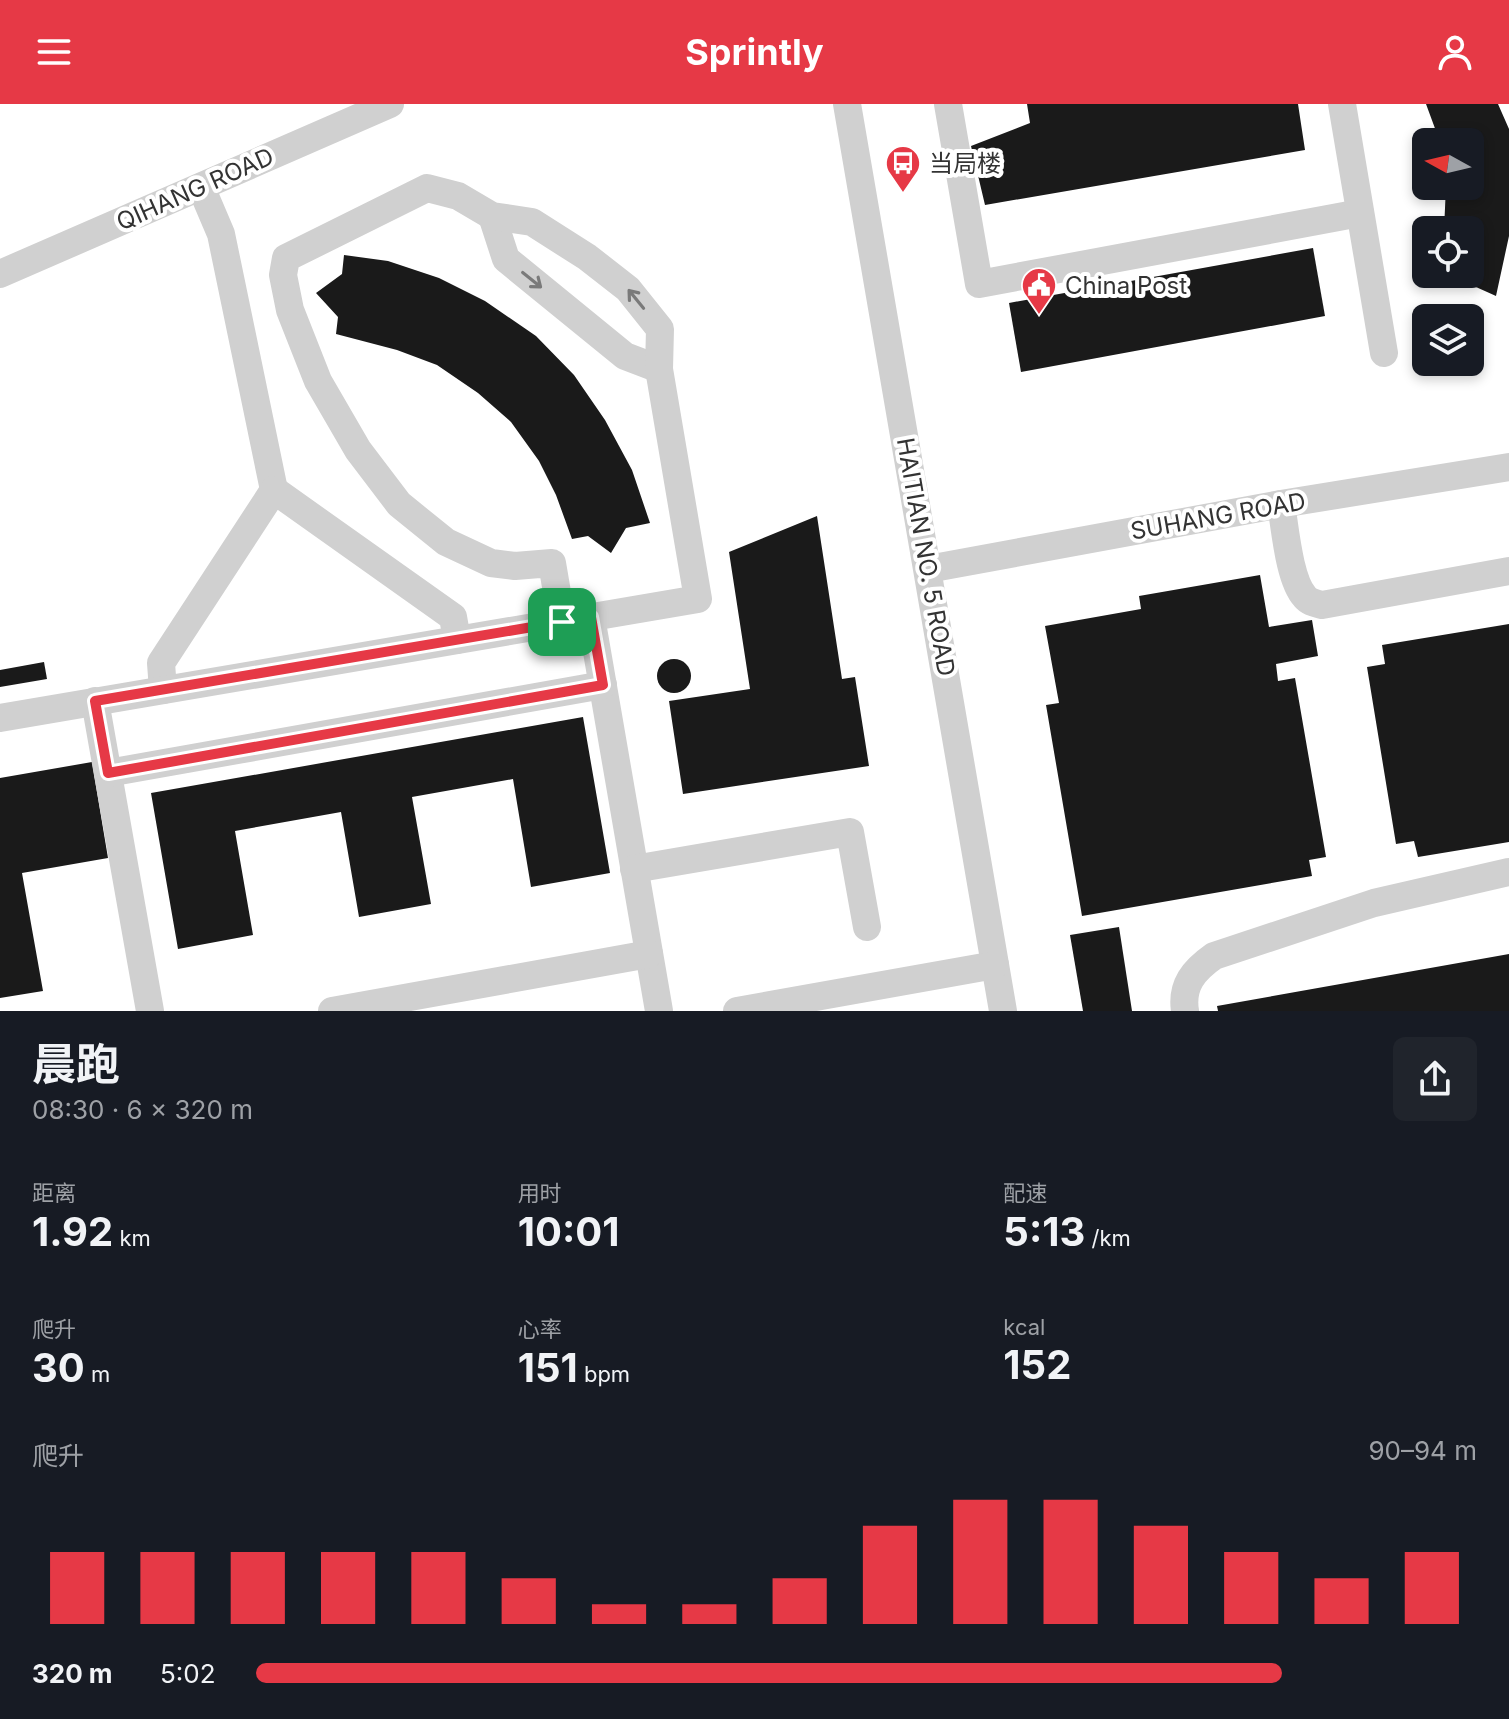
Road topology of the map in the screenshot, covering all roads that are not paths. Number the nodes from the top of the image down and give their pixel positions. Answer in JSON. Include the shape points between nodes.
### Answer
{"nodes":[{"id":1,"x":390,"y":104,"type":"edge"},
{"id":2,"x":847,"y":104,"type":"edge"},
{"id":3,"x":948,"y":104,"type":"edge"},
{"id":4,"x":1342,"y":104,"type":"edge"},
{"id":5,"x":201,"y":187,"type":"junction"},
{"id":6,"x":1360,"y":213,"type":"junction"},
{"id":7,"x":492,"y":216,"type":"junction"},
{"id":8,"x":0,"y":274,"type":"edge"},
{"id":9,"x":1384,"y":353,"type":"dead end"},
{"id":10,"x":659,"y":369,"type":"junction"},
{"id":11,"x":1509,"y":467,"type":"edge"},
{"id":12,"x":274,"y":490,"type":"junction"},
{"id":13,"x":1281,"y":504,"type":"junction"},
{"id":14,"x":928,"y":569,"type":"junction"},
{"id":15,"x":1509,"y":571,"type":"edge"},
{"id":16,"x":591,"y":617,"type":"junction"},
{"id":17,"x":562,"y":622,"type":"junction"},
{"id":18,"x":457,"y":640,"type":"junction"},
{"id":19,"x":603,"y":685,"type":"junction"},
{"id":20,"x":163,"y":690,"type":"junction"},
{"id":21,"x":95,"y":701,"type":"junction"},
{"id":22,"x":0,"y":718,"type":"edge"},
{"id":23,"x":108,"y":773,"type":"junction"},
{"id":24,"x":634,"y":869,"type":"junction"},
{"id":25,"x":1509,"y":872,"type":"edge"},
{"id":26,"x":867,"y":927,"type":"dead end"},
{"id":27,"x":649,"y":954,"type":"junction"},
{"id":28,"x":995,"y":965,"type":"junction"},
{"id":29,"x":150,"y":1011,"type":"edge"},
{"id":30,"x":332,"y":1011,"type":"edge"},
{"id":31,"x":659,"y":1011,"type":"edge"},
{"id":32,"x":737,"y":1011,"type":"edge"},
{"id":33,"x":1003,"y":1011,"type":"edge"},
{"id":34,"x":1185,"y":1011,"type":"edge"}],
"edges":[{"from":1,"to":5,"type":"street","name":"QIHANG ROAD"},
{"from":2,"to":14,"type":"street","name":"HAITIAN NO. 5 ROAD"},
{"from":3,"to":6,"type":"street","via":[[979,284]]},
{"from":4,"to":6,"type":"street"},
{"from":5,"to":8,"type":"street","name":"QIHANG ROAD"},
{"from":5,"to":12,"type":"street","via":[[221,234]]},
{"from":6,"to":9,"type":"street"},
{"from":7,"to":10,"type":"street","one_way":true,"via":[[506,259],[625,356]]},
{"from":10,"to":7,"type":"street","one_way":true,"via":[[660,329],[628,289],[532,222]]},
{"from":7,"to":17,"type":"street","via":[[458,196],[427,188],[286,258],[283,275],[290,310],[318,381],[358,450],[399,504],[446,542],[491,563],[552,563]]},
{"from":10,"to":16,"type":"street","via":[[698,599]]},
{"from":11,"to":13,"type":"street","name":"SUHANG ROAD"},
{"from":12,"to":18,"type":"street","via":[[453,617]]},
{"from":12,"to":20,"type":"street","via":[[161,663]]},
{"from":13,"to":14,"type":"street","name":"SUHANG ROAD"},
{"from":13,"to":15,"type":"street","via":[[1296,581],[1310,602],[1322,605]]},
{"from":14,"to":28,"type":"street","name":"HAITIAN NO. 5 ROAD"},
{"from":16,"to":17,"type":"street"},
{"from":16,"to":19,"type":"street"},
{"from":17,"to":18,"type":"street"},
{"from":18,"to":20,"type":"street"},
{"from":19,"to":23,"type":"street"},
{"from":19,"to":24,"type":"street"},
{"from":20,"to":21,"type":"street"},
{"from":21,"to":22,"type":"street"},
{"from":21,"to":23,"type":"street"},
{"from":23,"to":29,"type":"street"},
{"from":24,"to":26,"type":"street","via":[[850,832]]},
{"from":24,"to":27,"type":"street"},
{"from":25,"to":34,"type":"street","via":[[1374,903],[1214,956],[1186,985]]},
{"from":27,"to":30,"type":"street"},
{"from":27,"to":31,"type":"street"},
{"from":28,"to":32,"type":"street"},
{"from":28,"to":33,"type":"street","name":"HAITIAN NO. 5 ROAD"}]}
